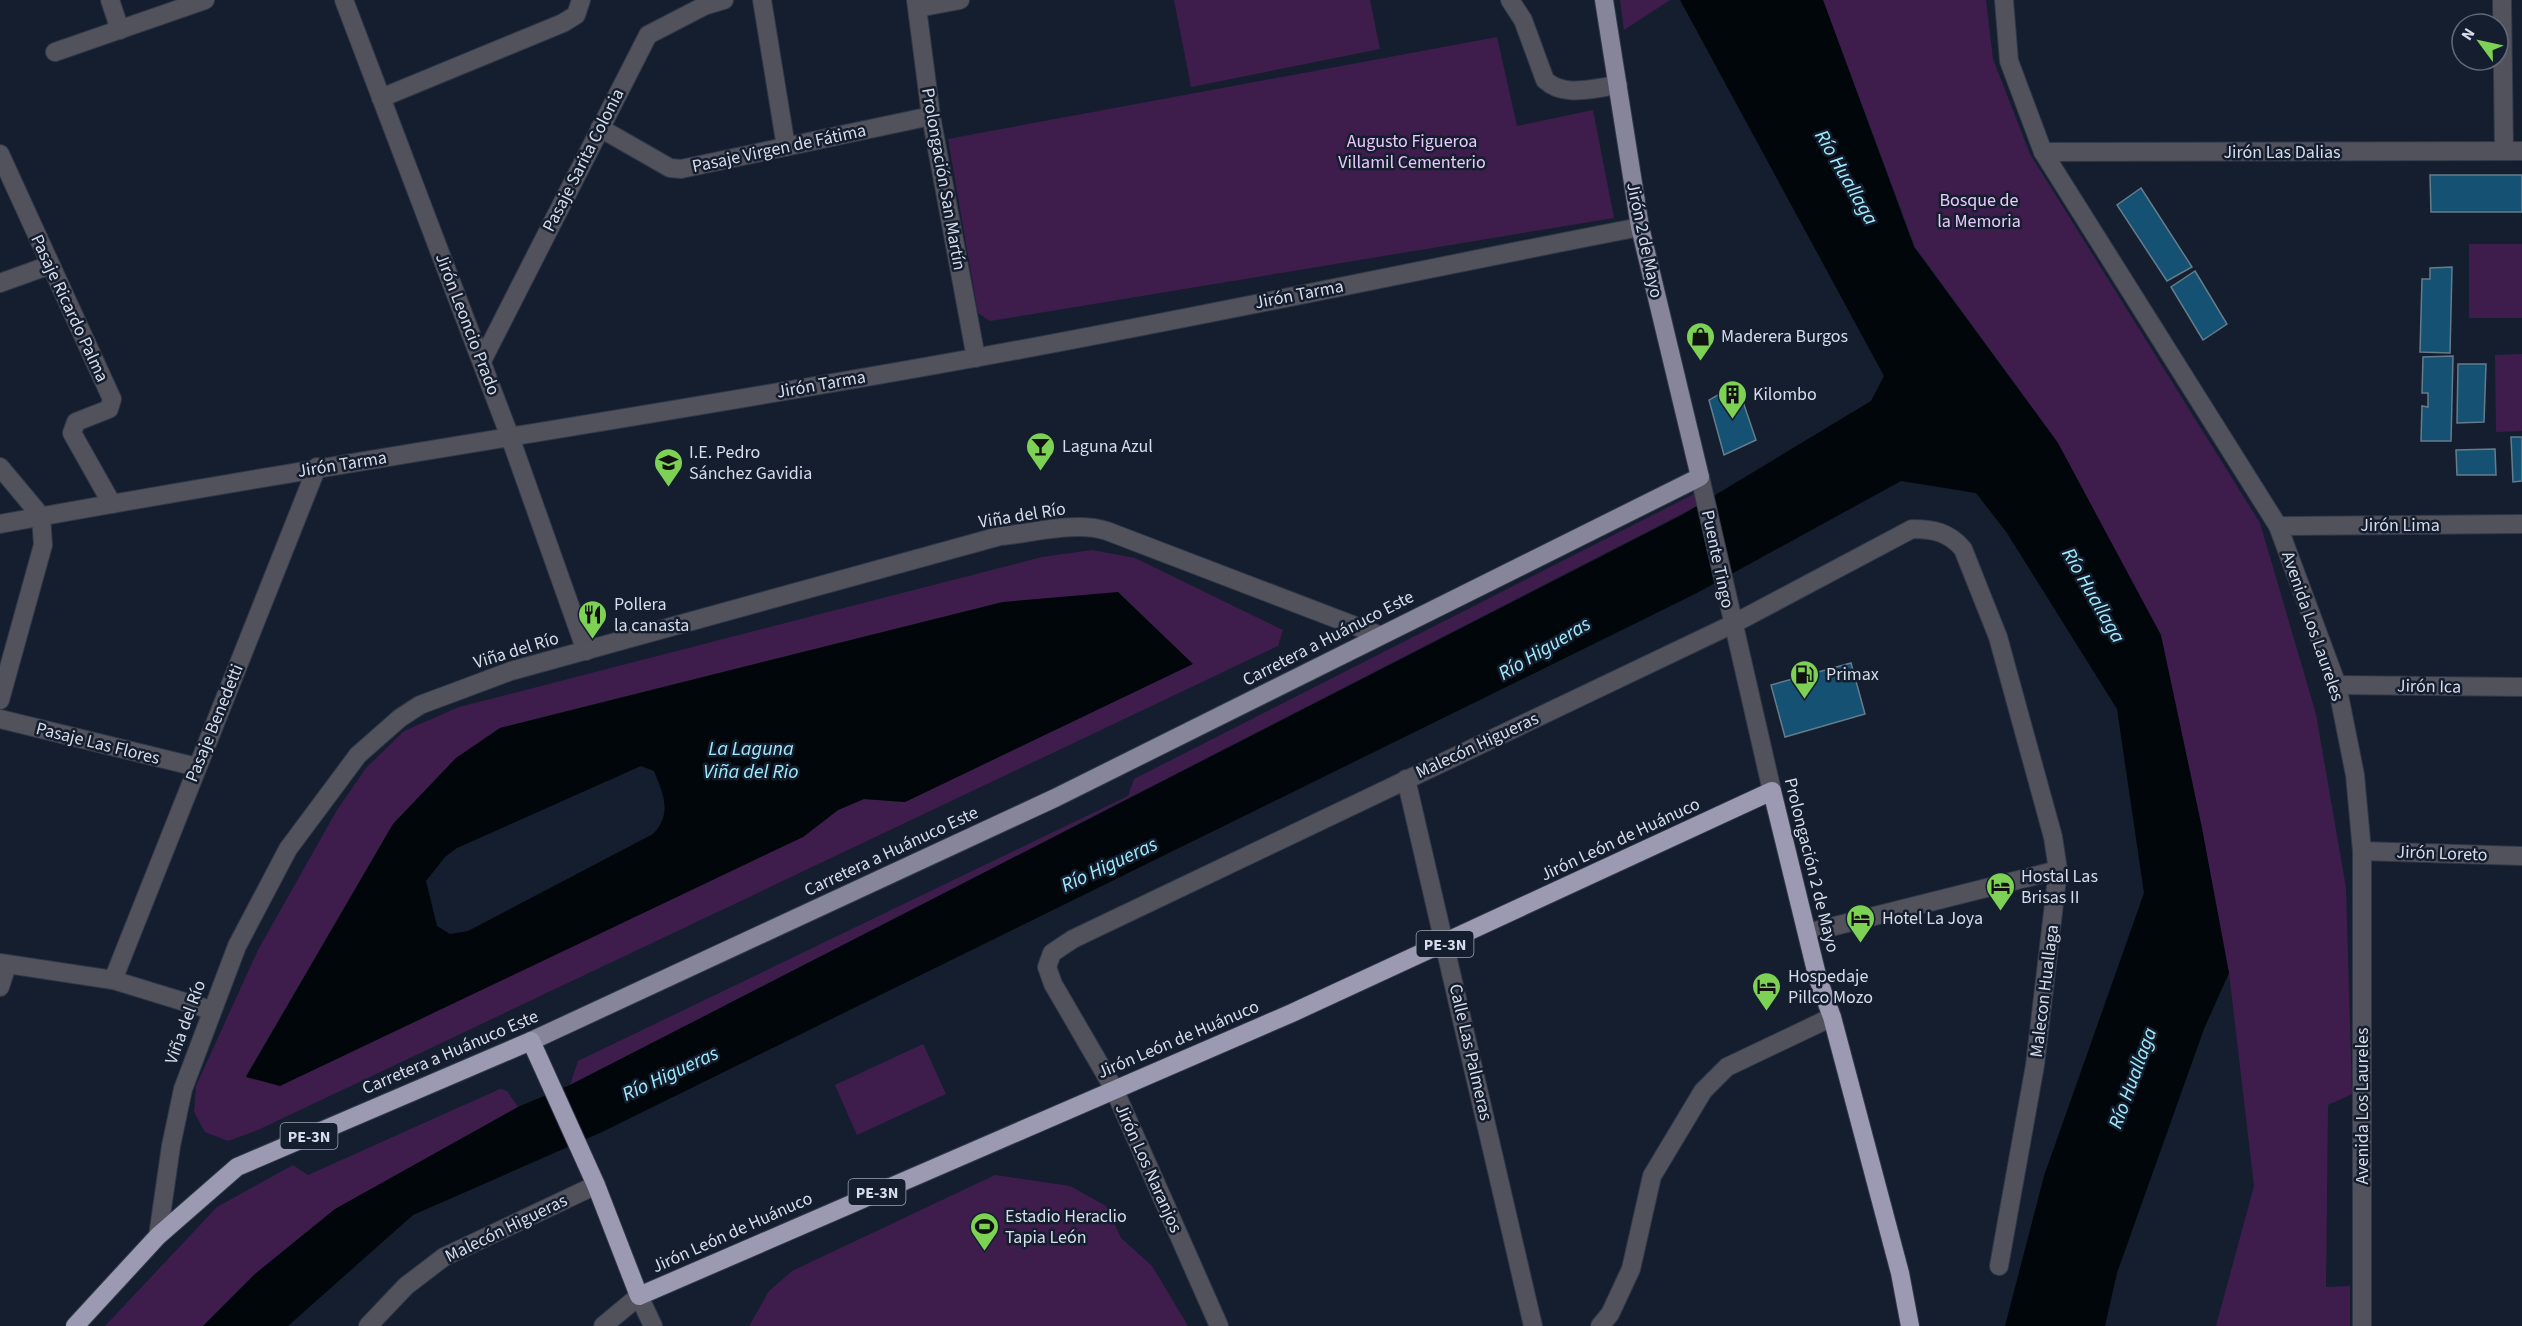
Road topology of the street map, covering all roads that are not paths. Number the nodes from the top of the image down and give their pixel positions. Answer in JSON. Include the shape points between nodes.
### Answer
{"nodes":[{"id":1,"x":110,"y":0,"type":"edge"},
{"id":2,"x":205,"y":0,"type":"edge"},
{"id":3,"x":344,"y":0,"type":"edge"},
{"id":4,"x":581,"y":0,"type":"edge"},
{"id":5,"x":724,"y":0,"type":"edge"},
{"id":6,"x":762,"y":0,"type":"edge"},
{"id":7,"x":960,"y":0,"type":"edge"},
{"id":8,"x":1510,"y":0,"type":"edge"},
{"id":9,"x":1604,"y":0,"type":"edge"},
{"id":10,"x":2004,"y":0,"type":"edge"},
{"id":11,"x":2502,"y":0,"type":"edge"},
{"id":12,"x":917,"y":4,"type":"edge"},
{"id":13,"x":159,"y":7,"type":"edge"},
{"id":14,"x":120,"y":30,"type":"junction"},
{"id":15,"x":55,"y":52,"type":"dead end"},
{"id":16,"x":1618,"y":86,"type":"junction"},
{"id":17,"x":381,"y":98,"type":"junction"},
{"id":18,"x":931,"y":116,"type":"junction"},
{"id":19,"x":600,"y":128,"type":"junction"},
{"id":20,"x":786,"y":147,"type":"junction"},
{"id":21,"x":2513,"y":151,"type":"edge"},
{"id":22,"x":2043,"y":152,"type":"junction"},
{"id":23,"x":0,"y":154,"type":"edge"},
{"id":24,"x":1640,"y":226,"type":"junction"},
{"id":25,"x":50,"y":265,"type":"junction"},
{"id":26,"x":0,"y":283,"type":"edge"},
{"id":27,"x":976,"y":357,"type":"junction"},
{"id":28,"x":482,"y":361,"type":"junction"},
{"id":29,"x":510,"y":437,"type":"junction"},
{"id":30,"x":0,"y":466,"type":"edge"},
{"id":31,"x":317,"y":467,"type":"junction"},
{"id":32,"x":1700,"y":477,"type":"junction"},
{"id":33,"x":111,"y":504,"type":"junction"},
{"id":34,"x":41,"y":516,"type":"junction"},
{"id":35,"x":0,"y":524,"type":"edge"},
{"id":36,"x":2522,"y":524,"type":"edge"},
{"id":37,"x":2278,"y":526,"type":"junction"},
{"id":38,"x":1934,"y":529,"type":"joint"},
{"id":39,"x":1732,"y":621,"type":"junction"},
{"id":40,"x":1379,"y":635,"type":"junction"},
{"id":41,"x":586,"y":651,"type":"junction"},
{"id":42,"x":2337,"y":685,"type":"junction"},
{"id":43,"x":2522,"y":687,"type":"edge"},
{"id":44,"x":0,"y":700,"type":"edge"},
{"id":45,"x":0,"y":718,"type":"edge"},
{"id":46,"x":196,"y":767,"type":"junction"},
{"id":47,"x":1406,"y":779,"type":"junction"},
{"id":48,"x":1772,"y":791,"type":"junction"},
{"id":49,"x":2362,"y":850,"type":"junction"},
{"id":50,"x":2522,"y":856,"type":"edge"},
{"id":51,"x":2058,"y":870,"type":"junction"},
{"id":52,"x":1807,"y":933,"type":"junction"},
{"id":53,"x":1446,"y":944,"type":"junction"},
{"id":54,"x":4,"y":964,"type":"edge"},
{"id":55,"x":113,"y":980,"type":"junction"},
{"id":56,"x":1053,"y":984,"type":"joint"},
{"id":57,"x":0,"y":987,"type":"edge"},
{"id":58,"x":211,"y":1010,"type":"junction"},
{"id":59,"x":1832,"y":1017,"type":"junction"},
{"id":60,"x":531,"y":1041,"type":"junction"},
{"id":61,"x":1114,"y":1089,"type":"junction"},
{"id":62,"x":596,"y":1185,"type":"junction"},
{"id":63,"x":158,"y":1236,"type":"junction"},
{"id":64,"x":1999,"y":1266,"type":"dead end"},
{"id":65,"x":639,"y":1296,"type":"junction"},
{"id":66,"x":75,"y":1326,"type":"edge"},
{"id":67,"x":368,"y":1326,"type":"edge"},
{"id":68,"x":603,"y":1326,"type":"edge"},
{"id":69,"x":653,"y":1326,"type":"edge"},
{"id":70,"x":1219,"y":1326,"type":"edge"},
{"id":71,"x":1533,"y":1326,"type":"edge"},
{"id":72,"x":1600,"y":1326,"type":"edge"},
{"id":73,"x":1910,"y":1326,"type":"edge"},
{"id":74,"x":2362,"y":1326,"type":"edge"}],
"edges":[{"from":1,"to":14,"type":"street"},
{"from":2,"to":13,"type":"street"},
{"from":3,"to":17,"type":"street","name":"Jirón Leoncio Prado"},
{"from":4,"to":17,"type":"street","via":[[576,15],[563,23]]},
{"from":5,"to":19,"type":"street","name":"Pasaje Sarita Colonia","via":[[648,35]]},
{"from":6,"to":20,"type":"street"},
{"from":7,"to":12,"type":"street"},
{"from":8,"to":16,"type":"street","via":[[1523,20],[1549,84],[1567,91]]},
{"from":9,"to":16,"type":"main road","name":"Jirón 2 de Mayo"},
{"from":10,"to":22,"type":"street","name":"Avenida Los Laureles","via":[[2009,61]]},
{"from":11,"to":21,"type":"street"},
{"from":12,"to":18,"type":"street","name":"Prolongación San Martín"},
{"from":13,"to":14,"type":"street"},
{"from":14,"to":15,"type":"street"},
{"from":16,"to":24,"type":"main road","name":"Jirón 2 de Mayo"},
{"from":17,"to":28,"type":"street","name":"Jirón Leoncio Prado"},
{"from":18,"to":20,"type":"street","name":"Pasaje Virgen de Fátima"},
{"from":18,"to":27,"type":"street","name":"Prolongación San Martín"},
{"from":19,"to":20,"type":"street","name":"Pasaje Virgen de Fátima","via":[[670,168]]},
{"from":19,"to":28,"type":"street","name":"Pasaje Sarita Colonia"},
{"from":21,"to":22,"type":"street","name":"Jirón Las Dalias"},
{"from":22,"to":37,"type":"street","name":"Avenida Los Laureles"},
{"from":23,"to":25,"type":"street","name":"Pasaje Ricardo Palma"},
{"from":24,"to":27,"type":"street","name":"Jirón Tarma"},
{"from":24,"to":32,"type":"main road","name":"Jirón 2 de Mayo"},
{"from":25,"to":26,"type":"street"},
{"from":25,"to":33,"type":"street","name":"Pasaje Ricardo Palma","via":[[112,399],[109,409],[76,422],[72,433]]},
{"from":27,"to":29,"type":"street","name":"Jirón Tarma"},
{"from":28,"to":29,"type":"street","name":"Jirón Leoncio Prado"},
{"from":29,"to":31,"type":"street","name":"Jirón Tarma"},
{"from":29,"to":41,"type":"street","name":"Jirón Leoncio Prado"},
{"from":30,"to":34,"type":"street"},
{"from":31,"to":33,"type":"street","name":"Jirón Tarma"},
{"from":31,"to":46,"type":"street","name":"Pasaje Benedetti"},
{"from":32,"to":39,"type":"street","name":"Puente Tingo"},
{"from":32,"to":40,"type":"main road","name":"Carretera a Huánuco Este"},
{"from":33,"to":34,"type":"street","name":"Jirón Tarma"},
{"from":34,"to":35,"type":"street","name":"Jirón Tarma"},
{"from":34,"to":44,"type":"street","via":[[41,560]]},
{"from":36,"to":37,"type":"street","name":"Jirón Lima"},
{"from":37,"to":42,"type":"street","name":"Avenida Los Laureles"},
{"from":38,"to":39,"type":"street","name":"Malecón Higueras","via":[[1912,529]]},
{"from":38,"to":51,"type":"street","name":"Malecon Huallaga","via":[[1956,540],[1963,549],[1998,637],[2053,837]]},
{"from":39,"to":47,"type":"street","name":"Malecón Higueras"},
{"from":39,"to":48,"type":"street","name":"Prolongación 2 de Mayo"},
{"from":40,"to":41,"type":"street","name":"Viña del Río","via":[[1093,526],[1000,536]]},
{"from":40,"to":60,"type":"main road","name":"Carretera a Huánuco Este","via":[[1055,798]]},
{"from":41,"to":58,"type":"street","name":"Viña del Río","via":[[511,671],[420,705],[358,755],[288,849],[237,946]]},
{"from":42,"to":43,"type":"street","name":"Jirón Ica"},
{"from":42,"to":49,"type":"street","name":"Avenida Los Laureles","via":[[2355,776]]},
{"from":45,"to":46,"type":"street","name":"Pasaje Las Flores"},
{"from":46,"to":55,"type":"street","name":"Pasaje Benedetti"},
{"from":47,"to":53,"type":"street","name":"Calle Las Palmeras"},
{"from":47,"to":56,"type":"street","name":"Malecón Higueras","via":[[1073,939],[1052,953],[1047,967]]},
{"from":48,"to":52,"type":"highway","name":"Prolongación 2 de Mayo"},
{"from":48,"to":53,"type":"highway","name":"Jirón León de Huánuco","number":"PE-3N"},
{"from":49,"to":50,"type":"street","name":"Jirón Loreto"},
{"from":49,"to":74,"type":"street","name":"Avenida Los Laureles"},
{"from":51,"to":52,"type":"street"},
{"from":51,"to":64,"type":"street","name":"Malecon Huallaga","via":[[2035,1065]]},
{"from":52,"to":59,"type":"highway","name":"Prolongación 2 de Mayo"},
{"from":53,"to":61,"type":"highway","name":"Jirón León de Huánuco","number":"PE-3N"},
{"from":53,"to":71,"type":"street","name":"Calle Las Palmeras"},
{"from":54,"to":55,"type":"street"},
{"from":54,"to":57,"type":"street"},
{"from":55,"to":58,"type":"street"},
{"from":56,"to":61,"type":"street","name":"Jirón Los Naranjos"},
{"from":58,"to":63,"type":"street","name":"Viña del Río","via":[[183,1089]]},
{"from":59,"to":72,"type":"street","via":[[1727,1067],[1703,1090],[1652,1176],[1631,1269],[1610,1314]]},
{"from":59,"to":73,"type":"highway","name":"Prolongación 2 de Mayo","via":[[1900,1273]]},
{"from":60,"to":62,"type":"highway"},
{"from":60,"to":63,"type":"highway","name":"Carretera a Huánuco Este","number":"PE-3N","via":[[237,1167]]},
{"from":61,"to":65,"type":"highway","name":"Jirón León de Huánuco","number":"PE-3N"},
{"from":61,"to":70,"type":"street","name":"Jirón Los Naranjos"},
{"from":62,"to":65,"type":"highway"},
{"from":62,"to":67,"type":"street","name":"Malecón Higueras","via":[[444,1257],[406,1286]]},
{"from":63,"to":66,"type":"highway","name":"Carretera a Huánuco Este","number":"PE-3N"},
{"from":65,"to":68,"type":"street","name":"Jirón León de Huánuco"},
{"from":65,"to":69,"type":"street"}]}
